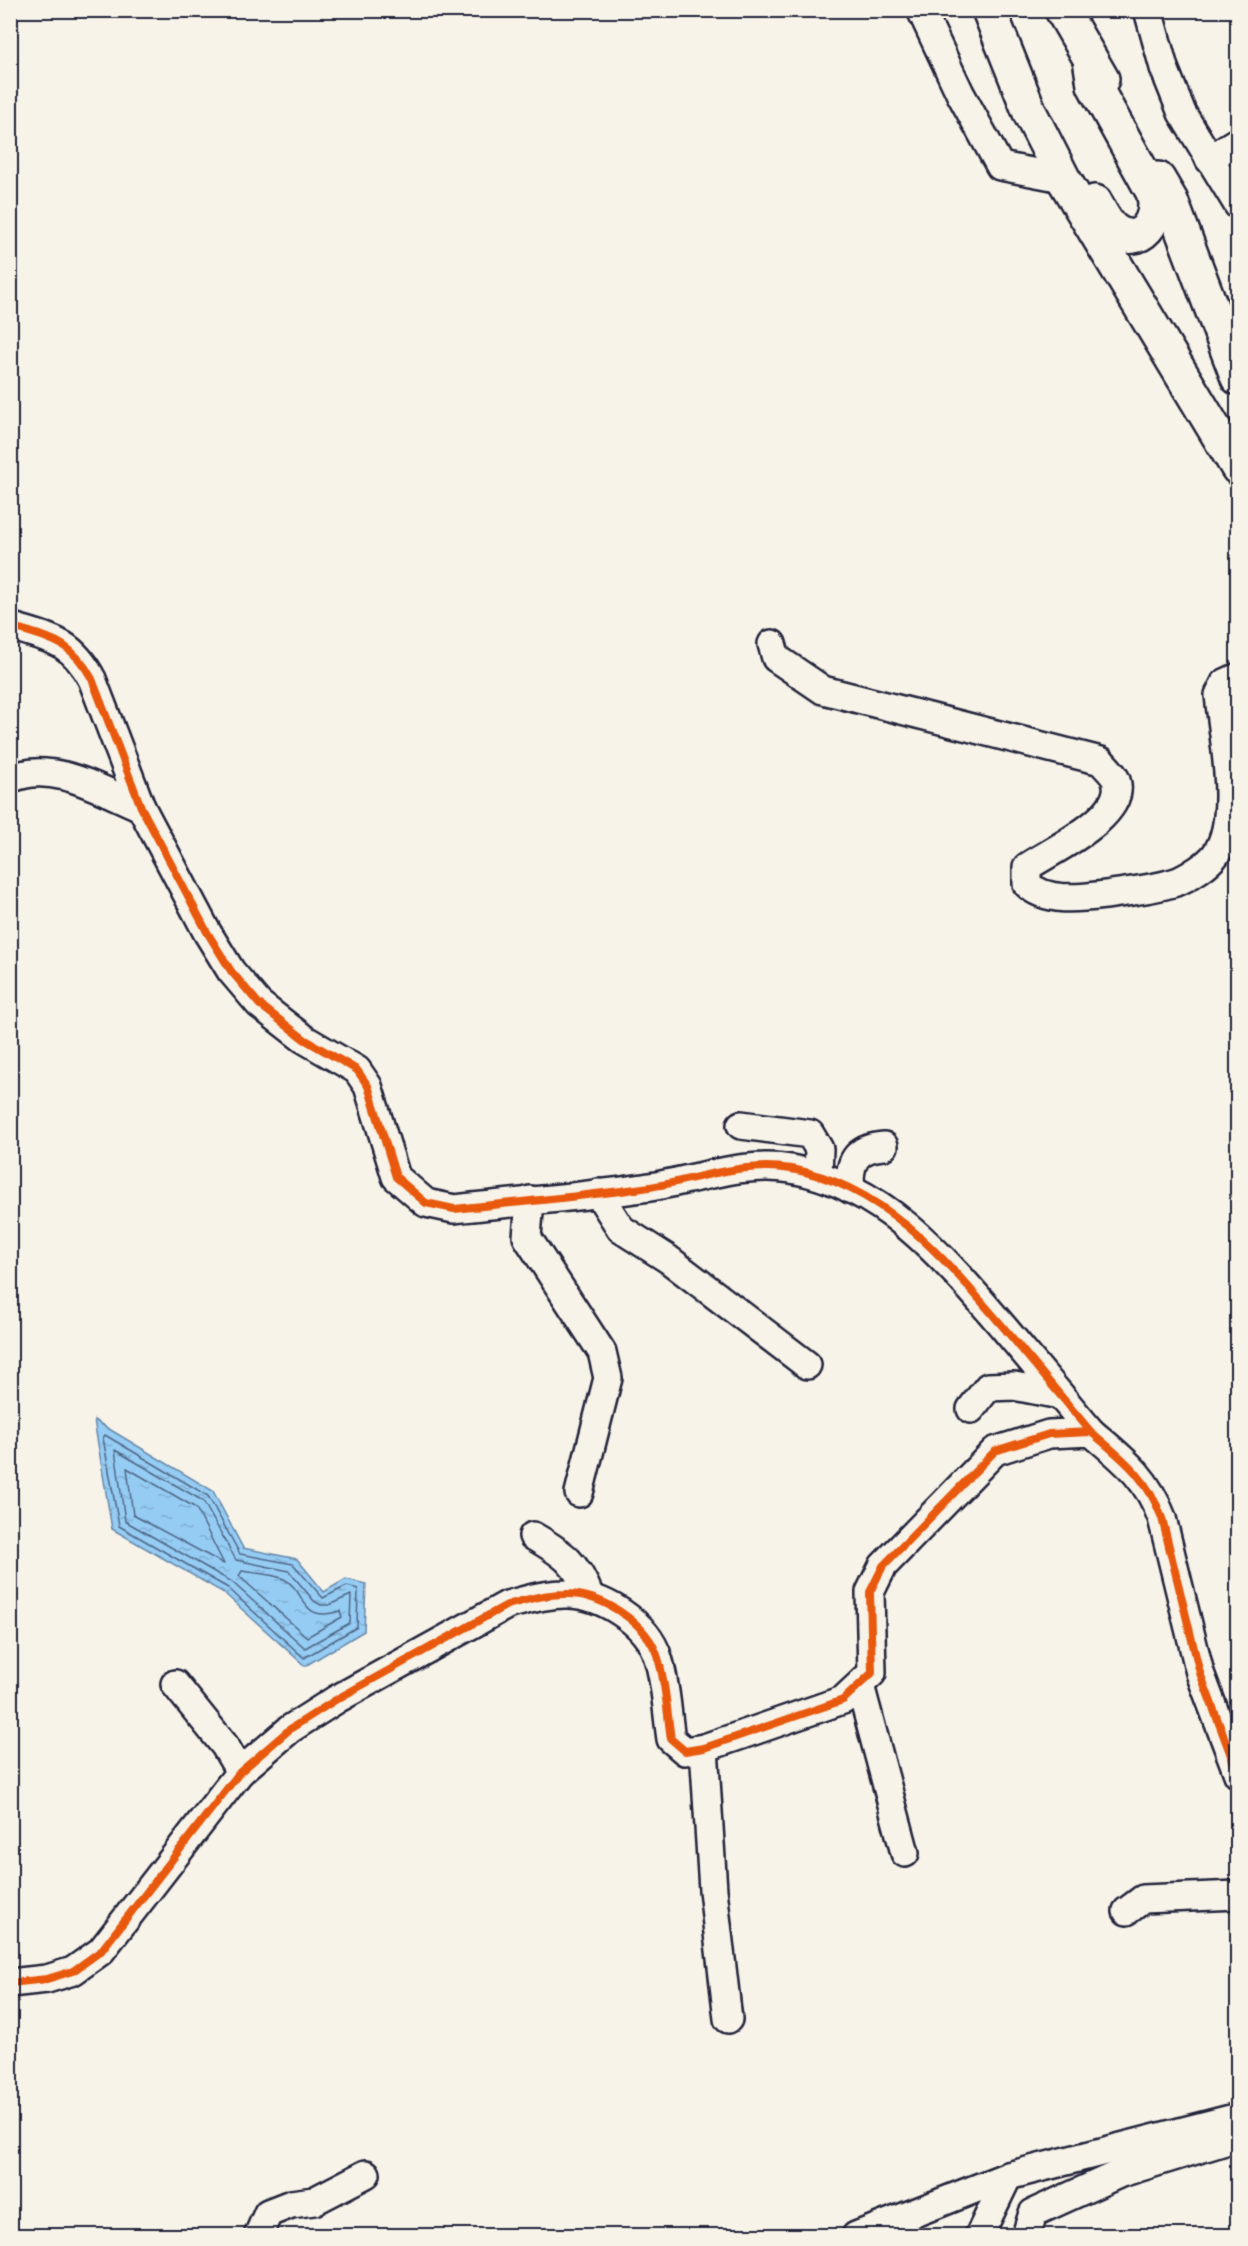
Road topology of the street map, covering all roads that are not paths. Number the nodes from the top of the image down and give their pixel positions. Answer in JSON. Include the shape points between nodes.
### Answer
{"nodes":[{"id":1,"x":921,"y":10,"type":"edge"},
{"id":2,"x":1062,"y":10,"type":"edge"},
{"id":3,"x":1148,"y":10,"type":"edge"},
{"id":4,"x":994,"y":24,"type":"edge"},
{"id":5,"x":1090,"y":59,"type":"junction"},
{"id":6,"x":1238,"y":141,"type":"edge"},
{"id":7,"x":1209,"y":159,"type":"junction"},
{"id":8,"x":1064,"y":178,"type":"junction"},
{"id":9,"x":1238,"y":205,"type":"edge"},
{"id":10,"x":1238,"y":378,"type":"edge"},
{"id":11,"x":1238,"y":468,"type":"edge"},
{"id":12,"x":10,"y":626,"type":"edge"},
{"id":13,"x":772,"y":644,"type":"dead end"},
{"id":14,"x":1238,"y":677,"type":"edge"},
{"id":15,"x":10,"y":779,"type":"edge"},
{"id":16,"x":141,"y":807,"type":"junction"},
{"id":17,"x":741,"y":1125,"type":"dead end"},
{"id":18,"x":884,"y":1146,"type":"dead end"},
{"id":19,"x":818,"y":1175,"type":"junction"},
{"id":20,"x":850,"y":1189,"type":"junction"},
{"id":21,"x":598,"y":1193,"type":"junction"},
{"id":22,"x":530,"y":1200,"type":"junction"},
{"id":23,"x":807,"y":1365,"type":"dead end"},
{"id":24,"x":1060,"y":1395,"type":"junction"},
{"id":25,"x":971,"y":1409,"type":"dead end"},
{"id":26,"x":1091,"y":1432,"type":"junction"},
{"id":27,"x":579,"y":1493,"type":"dead end"},
{"id":28,"x":533,"y":1536,"type":"dead end"},
{"id":29,"x":590,"y":1598,"type":"junction"},
{"id":30,"x":175,"y":1684,"type":"dead end"},
{"id":31,"x":860,"y":1685,"type":"junction"},
{"id":32,"x":704,"y":1748,"type":"junction"},
{"id":33,"x":240,"y":1772,"type":"junction"},
{"id":34,"x":1238,"y":1774,"type":"edge"},
{"id":35,"x":905,"y":1853,"type":"dead end"},
{"id":36,"x":1238,"y":1895,"type":"edge"},
{"id":37,"x":1127,"y":1911,"type":"dead end"},
{"id":38,"x":10,"y":1983,"type":"edge"},
{"id":39,"x":728,"y":2019,"type":"dead end"},
{"id":40,"x":1238,"y":2117,"type":"edge"},
{"id":41,"x":1238,"y":2137,"type":"edge"},
{"id":42,"x":366,"y":2174,"type":"dead end"},
{"id":43,"x":1008,"y":2176,"type":"junction"},
{"id":44,"x":258,"y":2235,"type":"edge"},
{"id":45,"x":856,"y":2235,"type":"edge"},
{"id":46,"x":980,"y":2235,"type":"edge"},
{"id":47,"x":1026,"y":2235,"type":"edge"}],
"edges":[{"from":1,"to":8,"type":"street","via":[[1000,166]]},
{"from":2,"to":5,"type":"main road"},
{"from":3,"to":7,"type":"street","via":[[1182,113]]},
{"from":4,"to":5,"type":"main road","via":[[1106,221],[1122,234],[1140,233],[1152,223],[1157,204],[1095,85]]},
{"from":4,"to":8,"type":"main road","via":[[1030,113]]},
{"from":5,"to":10,"type":"main road","via":[[1171,201]]},
{"from":6,"to":7,"type":"street"},
{"from":7,"to":9,"type":"street"},
{"from":8,"to":11,"type":"main road"},
{"from":12,"to":16,"type":"street","via":[[52,639],[75,652],[84,664]]},
{"from":13,"to":14,"type":"street","via":[[776,658],[822,690],[1101,761],[1116,779],[1116,801],[1103,818],[1027,867],[1027,884],[1035,892],[1062,897],[1106,895],[1178,881],[1216,855],[1226,831],[1228,803],[1219,695],[1225,683]]},
{"from":15,"to":16,"type":"street","via":[[25,772],[66,776]]},
{"from":16,"to":22,"type":"street","via":[[231,970],[259,1004],[304,1039],[357,1070],[369,1086],[396,1177],[426,1203],[454,1209]]},
{"from":17,"to":19,"type":"street","via":[[810,1134],[819,1149]]},
{"from":18,"to":20,"type":"street","via":[[869,1147],[858,1154],[849,1169]]},
{"from":19,"to":20,"type":"street"},
{"from":19,"to":21,"type":"street","via":[[760,1167]]},
{"from":20,"to":24,"type":"street","via":[[915,1232],[945,1259]]},
{"from":21,"to":22,"type":"street"},
{"from":21,"to":23,"type":"street","via":[[621,1228]]},
{"from":22,"to":27,"type":"street","via":[[527,1238],[602,1352],[608,1378]]},
{"from":24,"to":25,"type":"street","via":[[1014,1386],[988,1387]]},
{"from":24,"to":26,"type":"street"},
{"from":26,"to":31,"type":"street","via":[[1048,1434],[995,1451],[883,1566],[870,1592],[872,1673]]},
{"from":26,"to":34,"type":"street","via":[[1135,1470],[1154,1497],[1200,1673]]},
{"from":28,"to":29,"type":"street","via":[[559,1551],[580,1573]]},
{"from":29,"to":32,"type":"street","via":[[630,1619],[651,1640],[659,1659],[671,1739],[685,1751]]},
{"from":29,"to":33,"type":"street","via":[[567,1594],[507,1605],[337,1699],[290,1729]]},
{"from":30,"to":33,"type":"street","via":[[225,1746]]},
{"from":31,"to":32,"type":"street","via":[[843,1700]]},
{"from":31,"to":35,"type":"street"},
{"from":32,"to":39,"type":"street","via":[[713,1890]]},
{"from":33,"to":38,"type":"street","via":[[101,1951],[74,1971]]},
{"from":36,"to":37,"type":"street","via":[[1143,1899]]},
{"from":40,"to":43,"type":"street"},
{"from":41,"to":47,"type":"street","via":[[1121,2173],[1033,2213]]},
{"from":42,"to":44,"type":"street","via":[[314,2201],[268,2213]]},
{"from":43,"to":45,"type":"street"},
{"from":43,"to":46,"type":"street"}]}
